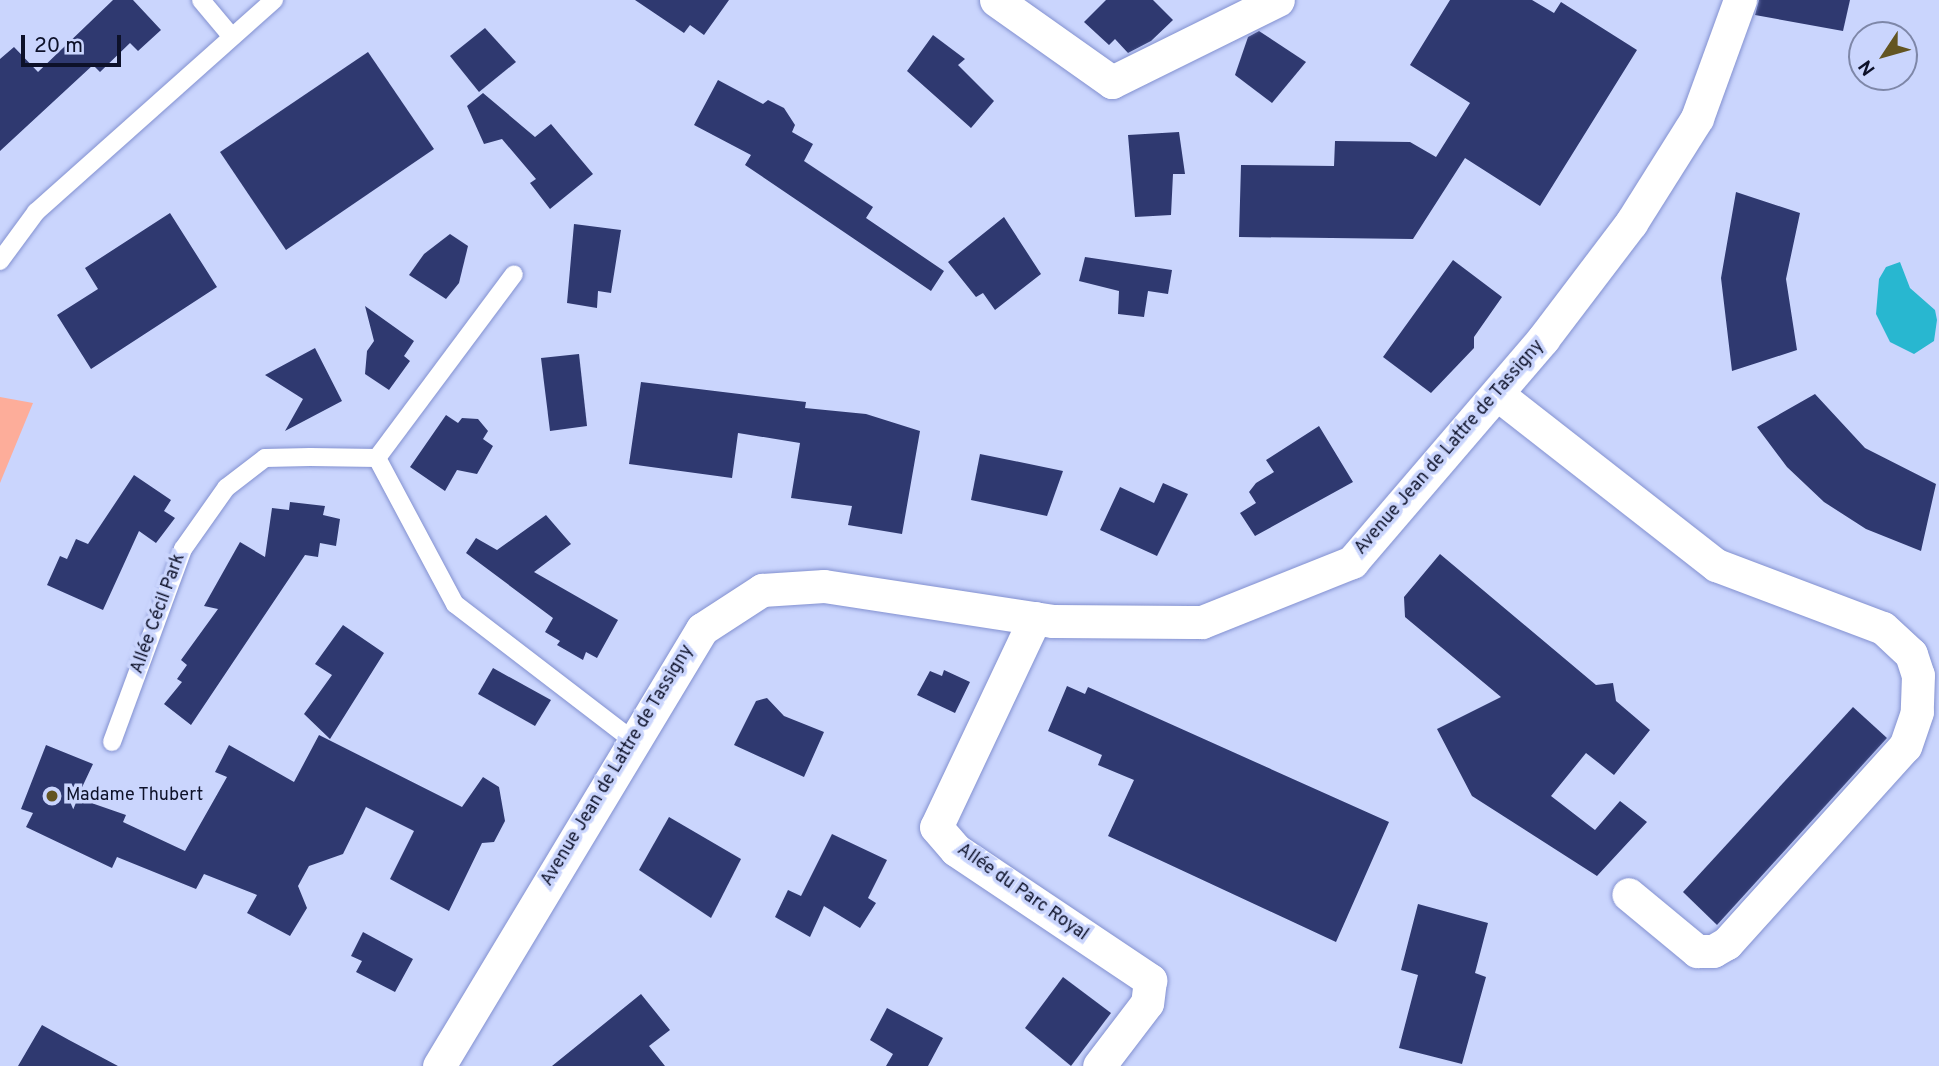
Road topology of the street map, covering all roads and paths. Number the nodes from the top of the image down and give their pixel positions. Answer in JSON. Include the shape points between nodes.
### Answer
{"nodes":[{"id":1,"x":201,"y":0,"type":"edge"},
{"id":2,"x":274,"y":0,"type":"edge"},
{"id":3,"x":996,"y":0,"type":"edge"},
{"id":4,"x":1278,"y":0,"type":"edge"},
{"id":5,"x":1740,"y":0,"type":"edge"},
{"id":6,"x":232,"y":37,"type":"junction"},
{"id":7,"x":0,"y":261,"type":"edge"},
{"id":8,"x":514,"y":274,"type":"dead end"},
{"id":9,"x":1497,"y":394,"type":"junction"},
{"id":10,"x":377,"y":458,"type":"junction"},
{"id":11,"x":1035,"y":618,"type":"junction"},
{"id":12,"x":632,"y":740,"type":"junction"},
{"id":13,"x":112,"y":743,"type":"dead end"},
{"id":14,"x":1628,"y":894,"type":"dead end"},
{"id":15,"x":439,"y":1066,"type":"edge"},
{"id":16,"x":1099,"y":1066,"type":"edge"}],
"edges":[{"from":1,"to":6,"type":"lane"},
{"from":2,"to":6,"type":"lane"},
{"from":3,"to":4,"type":"street","via":[[1112,82]]},
{"from":5,"to":9,"type":"street","name":"Avenue Jean de Lattre de Tassigny","via":[[1697,118],[1631,223]]},
{"from":6,"to":7,"type":"lane","via":[[36,212]]},
{"from":8,"to":10,"type":"lane"},
{"from":9,"to":11,"type":"street","name":"Avenue Jean de Lattre de Tassigny","via":[[1352,562],[1202,622]]},
{"from":9,"to":14,"type":"street","via":[[1716,565],[1883,628],[1911,654],[1918,675],[1917,712],[1905,746],[1727,943],[1713,951],[1697,951]]},
{"from":10,"to":12,"type":"lane","via":[[455,604]]},
{"from":10,"to":13,"type":"lane","name":"Allée Cécil Park","via":[[265,458],[226,488],[183,549]]},
{"from":11,"to":12,"type":"street","name":"Avenue Jean de Lattre de Tassigny","via":[[824,586],[762,590],[702,629]]},
{"from":11,"to":16,"type":"street","name":"Allée du Parc Royal","via":[[936,827],[956,850],[1150,980],[1147,1003]]},
{"from":12,"to":15,"type":"street","name":"Avenue Jean de Lattre de Tassigny"}]}
